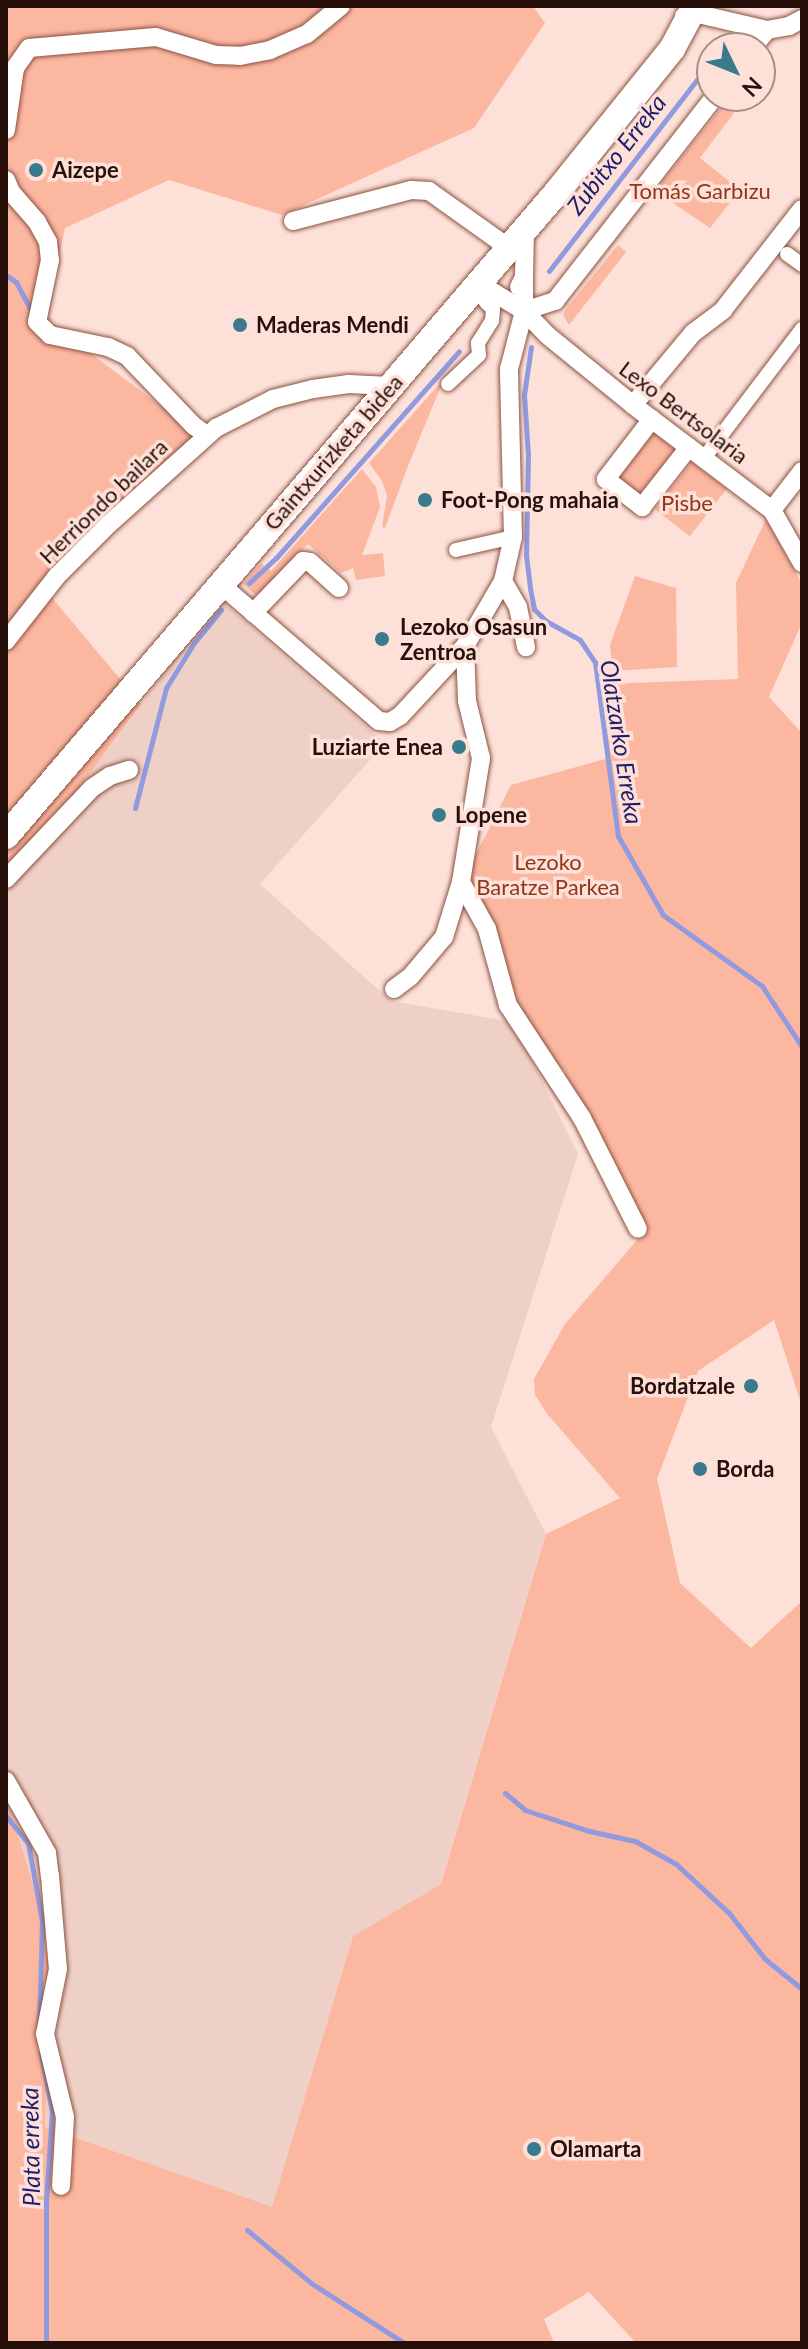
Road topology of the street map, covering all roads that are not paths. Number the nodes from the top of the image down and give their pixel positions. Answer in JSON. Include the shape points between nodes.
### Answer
{"nodes":[{"id":1,"x":341,"y":6,"type":"edge"},
{"id":2,"x":686,"y":13,"type":"edge"},
{"id":3,"x":802,"y":19,"type":"edge"},
{"id":4,"x":767,"y":30,"type":"joint"},
{"id":5,"x":703,"y":112,"type":"edge"},
{"id":6,"x":6,"y":130,"type":"edge"},
{"id":7,"x":6,"y":180,"type":"edge"},
{"id":8,"x":802,"y":209,"type":"edge"},
{"id":9,"x":293,"y":221,"type":"dead end"},
{"id":10,"x":787,"y":254,"type":"dead end"},
{"id":11,"x":517,"y":255,"type":"junction"},
{"id":12,"x":802,"y":265,"type":"edge"},
{"id":13,"x":486,"y":289,"type":"junction"},
{"id":14,"x":524,"y":311,"type":"junction"},
{"id":15,"x":802,"y":329,"type":"edge"},
{"id":16,"x":448,"y":384,"type":"dead end"},
{"id":17,"x":390,"y":386,"type":"junction"},
{"id":18,"x":633,"y":405,"type":"junction"},
{"id":19,"x":652,"y":419,"type":"junction"},
{"id":20,"x":207,"y":435,"type":"junction"},
{"id":21,"x":696,"y":452,"type":"junction"},
{"id":22,"x":802,"y":471,"type":"edge"},
{"id":23,"x":772,"y":510,"type":"junction"},
{"id":24,"x":513,"y":537,"type":"junction"},
{"id":25,"x":456,"y":550,"type":"dead end"},
{"id":26,"x":802,"y":563,"type":"edge"},
{"id":27,"x":503,"y":581,"type":"junction"},
{"id":28,"x":219,"y":583,"type":"junction"},
{"id":29,"x":339,"y":588,"type":"dead end"},
{"id":30,"x":253,"y":613,"type":"junction"},
{"id":31,"x":6,"y":641,"type":"edge"},
{"id":32,"x":465,"y":646,"type":"junction"},
{"id":33,"x":526,"y":647,"type":"dead end"},
{"id":34,"x":129,"y":770,"type":"dead end"},
{"id":35,"x":6,"y":836,"type":"edge"},
{"id":36,"x":6,"y":879,"type":"edge"},
{"id":37,"x":461,"y":882,"type":"junction"},
{"id":38,"x":394,"y":989,"type":"dead end"},
{"id":39,"x":638,"y":1229,"type":"dead end"},
{"id":40,"x":6,"y":1781,"type":"edge"},
{"id":41,"x":61,"y":2186,"type":"dead end"}],
"edges":[{"from":1,"to":6,"type":"street","via":[[307,34],[240,56],[216,55],[156,37],[29,48],[15,68]]},
{"from":2,"to":4,"type":"street"},
{"from":2,"to":11,"type":"main road","name":"Gaintxurizketa bidea","via":[[658,67]]},
{"from":3,"to":4,"type":"street"},
{"from":5,"to":14,"type":"street","via":[[555,301]]},
{"from":7,"to":20,"type":"street","via":[[48,242],[50,260],[37,322],[50,335],[127,356]]},
{"from":8,"to":18,"type":"street","via":[[723,310],[693,333]]},
{"from":9,"to":11,"type":"street","via":[[411,190],[429,191]]},
{"from":10,"to":12,"type":"street"},
{"from":11,"to":13,"type":"main road","name":"Gaintxurizketa bidea"},
{"from":11,"to":14,"type":"street"},
{"from":13,"to":14,"type":"street","name":"Lexo Bertsolaria"},
{"from":13,"to":16,"type":"street","via":[[492,321],[478,343],[479,355]]},
{"from":13,"to":17,"type":"main road","name":"Gaintxurizketa bidea"},
{"from":14,"to":18,"type":"street","name":"Lexo Bertsolaria"},
{"from":14,"to":24,"type":"street","via":[[509,369]]},
{"from":15,"to":21,"type":"street"},
{"from":17,"to":20,"type":"street","name":"Herriondo bailara","via":[[349,384],[273,399]]},
{"from":17,"to":28,"type":"main road","name":"Gaintxurizketa bidea"},
{"from":18,"to":19,"type":"street","name":"Lexo Bertsolaria"},
{"from":19,"to":21,"type":"street","name":"Lexo Bertsolaria"},
{"from":19,"to":21,"type":"street","via":[[606,479],[642,507]]},
{"from":20,"to":31,"type":"street","name":"Herriondo bailara","via":[[57,576]]},
{"from":21,"to":23,"type":"street","name":"Lexo Bertsolaria"},
{"from":22,"to":23,"type":"street"},
{"from":23,"to":26,"type":"street","name":"Lexo Bertsolaria"},
{"from":24,"to":25,"type":"street"},
{"from":24,"to":27,"type":"street"},
{"from":27,"to":32,"type":"street"},
{"from":27,"to":33,"type":"street","via":[[518,607]]},
{"from":28,"to":30,"type":"street"},
{"from":28,"to":35,"type":"main road","name":"Gaintxurizketa bidea"},
{"from":29,"to":30,"type":"street","via":[[303,561]]},
{"from":30,"to":32,"type":"street","via":[[384,722],[396,720]]},
{"from":32,"to":37,"type":"street","via":[[467,701],[481,758]]},
{"from":34,"to":36,"type":"street","via":[[92,788]]},
{"from":37,"to":38,"type":"street","via":[[444,937]]},
{"from":37,"to":39,"type":"street","via":[[487,929],[508,1005],[582,1118]]},
{"from":40,"to":41,"type":"street","via":[[47,1853],[58,1969],[45,2034],[65,2117]]}]}
